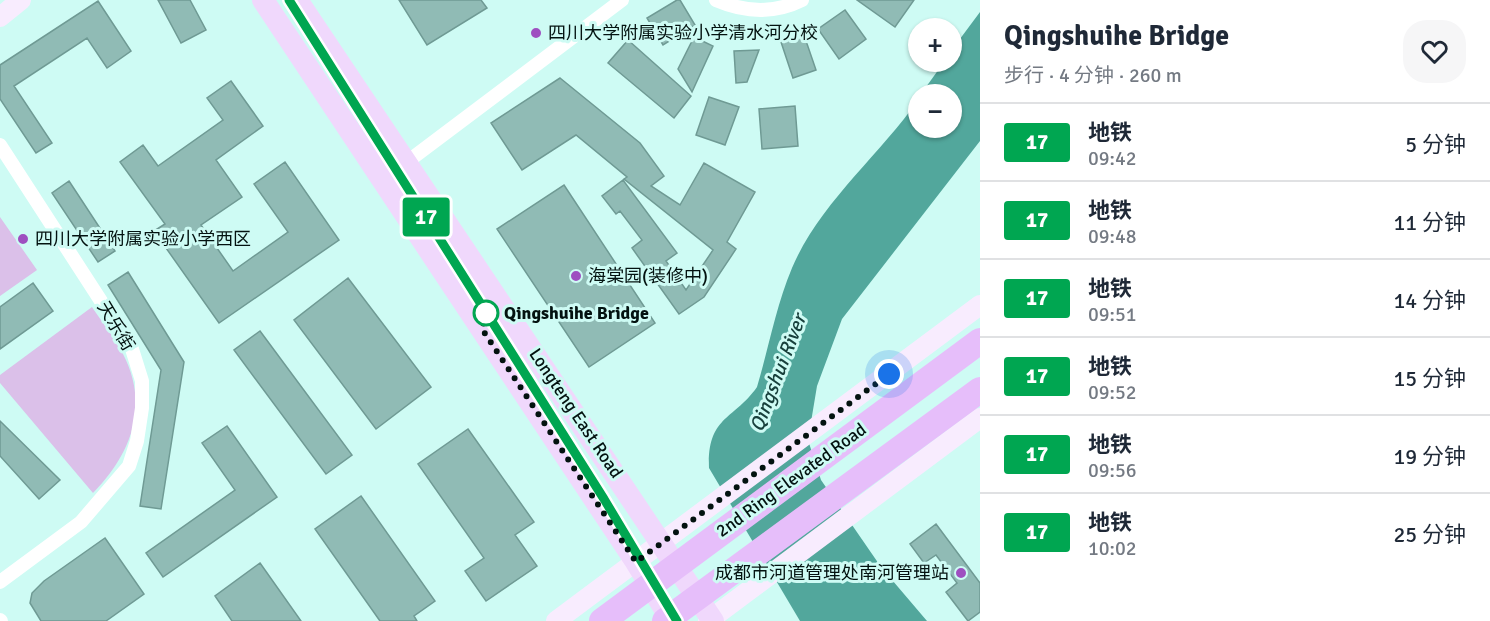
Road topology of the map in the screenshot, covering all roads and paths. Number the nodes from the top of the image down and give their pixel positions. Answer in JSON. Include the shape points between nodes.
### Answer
{"nodes":[{"id":1,"x":21,"y":0,"type":"edge"},
{"id":2,"x":262,"y":0,"type":"edge"},
{"id":3,"x":297,"y":0,"type":"edge"},
{"id":4,"x":622,"y":0,"type":"edge"},
{"id":5,"x":716,"y":0,"type":"edge"},
{"id":6,"x":802,"y":0,"type":"edge"},
{"id":7,"x":0,"y":17,"type":"edge"},
{"id":8,"x":0,"y":146,"type":"edge"},
{"id":9,"x":407,"y":162,"type":"junction"},
{"id":10,"x":980,"y":305,"type":"edge"},
{"id":11,"x":980,"y":341,"type":"edge"},
{"id":12,"x":980,"y":390,"type":"edge"},
{"id":13,"x":980,"y":418,"type":"edge"},
{"id":14,"x":662,"y":542,"type":"junction"},
{"id":15,"x":636,"y":562,"type":"junction"},
{"id":16,"x":0,"y":582,"type":"edge"},
{"id":17,"x":711,"y":620,"type":"edge"},
{"id":18,"x":556,"y":621,"type":"edge"},
{"id":19,"x":602,"y":621,"type":"edge"},
{"id":20,"x":665,"y":621,"type":"edge"},
{"id":21,"x":672,"y":621,"type":"edge"}],
"edges":[{"from":1,"to":7,"type":"main road"},
{"from":2,"to":15,"type":"main road","name":"Longteng East Road"},
{"from":3,"to":9,"type":"main road","name":"Longteng East Road"},
{"from":4,"to":9,"type":"street"},
{"from":5,"to":6,"type":"street","via":[[753,11],[774,10]]},
{"from":8,"to":16,"type":"street","name":"天乐街","via":[[132,349],[142,381],[142,408],[129,466],[110,490],[81,522]]},
{"from":9,"to":14,"type":"main road","name":"Longteng East Road"},
{"from":10,"to":14,"type":"main road"},
{"from":11,"to":19,"type":"highway","name":"2nd Ring Elevated Road"},
{"from":12,"to":20,"type":"highway"},
{"from":13,"to":17,"type":"main road"},
{"from":14,"to":15,"type":"main road"},
{"from":14,"to":17,"type":"main road","name":"Longteng East Road"},
{"from":15,"to":18,"type":"main road"},
{"from":15,"to":21,"type":"main road","name":"Longteng East Road"}]}
